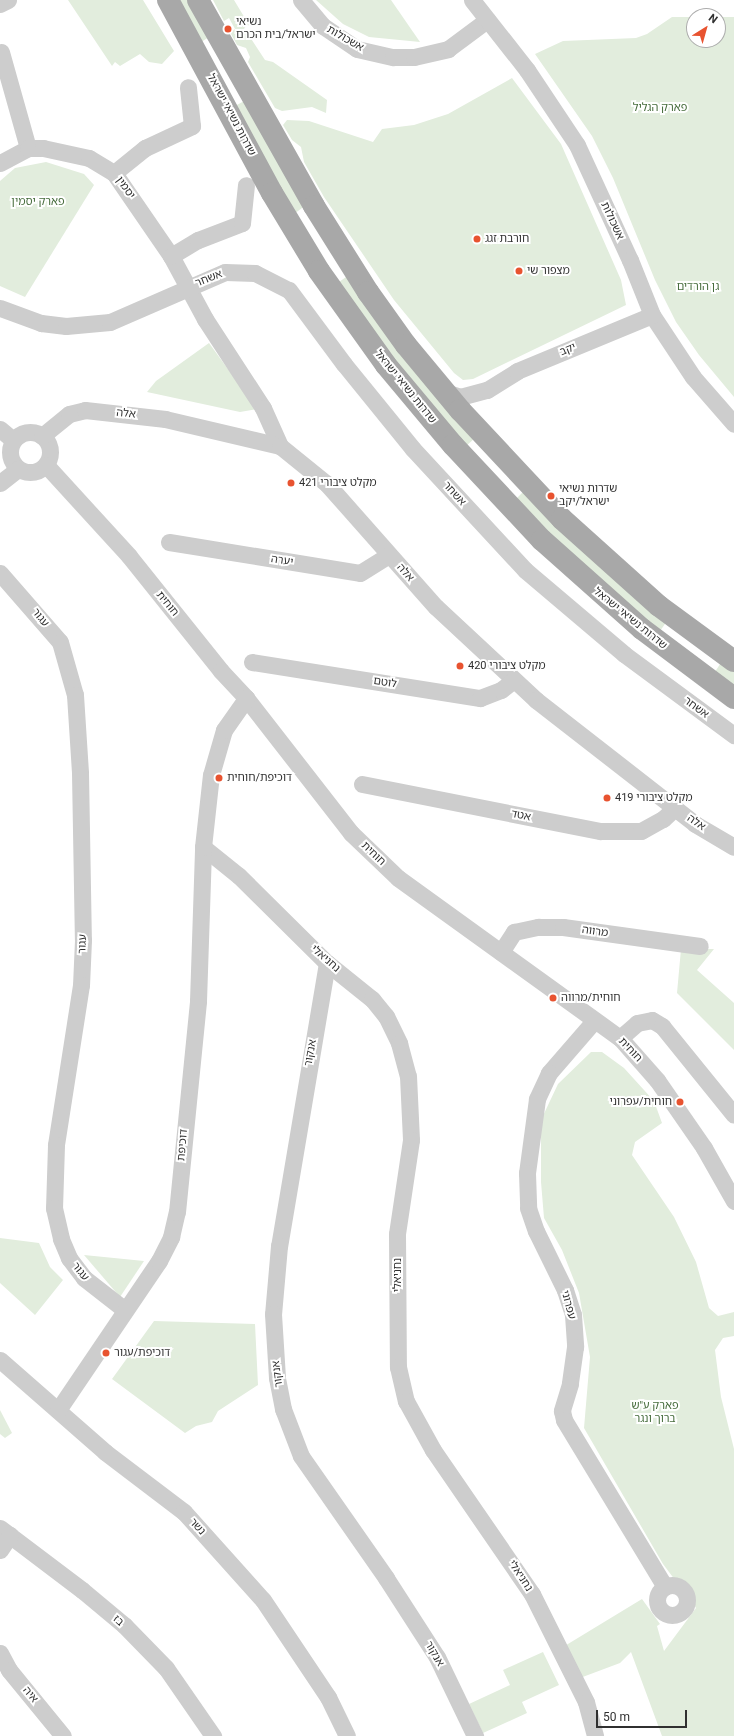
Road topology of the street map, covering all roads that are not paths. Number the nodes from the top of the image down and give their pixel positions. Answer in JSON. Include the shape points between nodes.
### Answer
{"nodes":[{"id":1,"x":8,"y":0,"type":"edge"},
{"id":2,"x":168,"y":0,"type":"edge"},
{"id":3,"x":198,"y":0,"type":"edge"},
{"id":4,"x":301,"y":0,"type":"edge"},
{"id":5,"x":472,"y":0,"type":"edge"},
{"id":6,"x":0,"y":4,"type":"edge"},
{"id":7,"x":487,"y":20,"type":"junction"},
{"id":8,"x":1,"y":52,"type":"edge"},
{"id":9,"x":188,"y":87,"type":"dead end"},
{"id":10,"x":28,"y":148,"type":"junction"},
{"id":11,"x":0,"y":164,"type":"edge"},
{"id":12,"x":114,"y":173,"type":"junction"},
{"id":13,"x":246,"y":185,"type":"dead end"},
{"id":14,"x":171,"y":256,"type":"junction"},
{"id":15,"x":188,"y":287,"type":"junction"},
{"id":16,"x":0,"y":308,"type":"edge"},
{"id":17,"x":652,"y":315,"type":"junction"},
{"id":18,"x":487,"y":390,"type":"junction"},
{"id":19,"x":445,"y":392,"type":"junction"},
{"id":20,"x":734,"y":424,"type":"edge"},
{"id":21,"x":0,"y":430,"type":"edge"},
{"id":22,"x":478,"y":430,"type":"junction"},
{"id":23,"x":42,"y":436,"type":"junction"},
{"id":24,"x":13,"y":440,"type":"junction"},
{"id":25,"x":280,"y":446,"type":"junction"},
{"id":26,"x":46,"y":465,"type":"junction"},
{"id":27,"x":18,"y":469,"type":"junction"},
{"id":28,"x":0,"y":483,"type":"edge"},
{"id":29,"x":169,"y":542,"type":"dead end"},
{"id":30,"x":389,"y":555,"type":"junction"},
{"id":31,"x":0,"y":573,"type":"edge"},
{"id":32,"x":734,"y":661,"type":"edge"},
{"id":33,"x":252,"y":662,"type":"dead end"},
{"id":34,"x":514,"y":680,"type":"junction"},
{"id":35,"x":246,"y":698,"type":"junction"},
{"id":36,"x":734,"y":698,"type":"edge"},
{"id":37,"x":734,"y":735,"type":"edge"},
{"id":38,"x":362,"y":784,"type":"dead end"},
{"id":39,"x":675,"y":808,"type":"junction"},
{"id":40,"x":203,"y":847,"type":"junction"},
{"id":41,"x":734,"y":847,"type":"edge"},
{"id":42,"x":700,"y":946,"type":"dead end"},
{"id":43,"x":501,"y":952,"type":"junction"},
{"id":44,"x":327,"y":963,"type":"junction"},
{"id":45,"x":594,"y":1021,"type":"junction"},
{"id":46,"x":620,"y":1038,"type":"junction"},
{"id":47,"x":734,"y":1115,"type":"edge"},
{"id":48,"x":734,"y":1201,"type":"edge"},
{"id":49,"x":125,"y":1310,"type":"junction"},
{"id":50,"x":0,"y":1360,"type":"edge"},
{"id":51,"x":58,"y":1410,"type":"junction"},
{"id":52,"x":5,"y":1532,"type":"edge"},
{"id":53,"x":0,"y":1550,"type":"edge"},
{"id":54,"x":665,"y":1587,"type":"dead end"},
{"id":55,"x":0,"y":1653,"type":"edge"},
{"id":56,"x":63,"y":1736,"type":"edge"},
{"id":57,"x":213,"y":1736,"type":"edge"},
{"id":58,"x":347,"y":1736,"type":"edge"},
{"id":59,"x":475,"y":1736,"type":"edge"},
{"id":60,"x":596,"y":1736,"type":"edge"}],
"edges":[{"from":1,"to":6,"type":"street"},
{"from":2,"to":36,"type":"main road","name":"שדרות נשיאי ישראל","via":[[272,193],[319,272],[386,365],[463,455],[580,577],[642,629]]},
{"from":3,"to":19,"type":"main road","via":[[322,220],[376,304]]},
{"from":4,"to":7,"type":"street","name":"אשכולות","via":[[323,26],[357,49],[393,57],[414,57],[448,50]]},
{"from":5,"to":7,"type":"street","name":"אשכולות"},
{"from":7,"to":17,"type":"street","name":"אשכולות","via":[[527,70],[577,145],[630,260]]},
{"from":8,"to":10,"type":"street"},
{"from":9,"to":12,"type":"street","via":[[192,126],[145,148]]},
{"from":10,"to":11,"type":"street"},
{"from":10,"to":12,"type":"street","name":"יסמין","via":[[43,148],[89,158]]},
{"from":12,"to":14,"type":"street","name":"יסמין"},
{"from":13,"to":14,"type":"street","via":[[242,223],[198,240]]},
{"from":14,"to":15,"type":"street","name":"יסמין"},
{"from":15,"to":16,"type":"street","via":[[110,322],[90,325],[40,323]]},
{"from":15,"to":25,"type":"street","name":"יסמין","via":[[217,338],[263,408]]},
{"from":15,"to":37,"type":"street","name":"אשחר","via":[[225,272],[255,273],[289,290],[344,364],[413,449],[526,570],[624,654]]},
{"from":17,"to":18,"type":"street","name":"יקב","via":[[516,371]]},
{"from":17,"to":20,"type":"street","name":"אשכולות","via":[[693,377]]},
{"from":18,"to":19,"type":"street","name":"יקב","via":[[460,397]]},
{"from":18,"to":22,"type":"street","name":"יקב","via":[[478,406]]},
{"from":19,"to":22,"type":"main road"},
{"from":21,"to":24,"type":"street"},
{"from":22,"to":32,"type":"main road","via":[[562,519],[605,560],[659,606]]},
{"from":23,"to":24,"type":"street","via":[[30,432],[18,435]]},
{"from":23,"to":25,"type":"street","name":"אלה","via":[[69,414],[85,410],[165,419]]},
{"from":23,"to":26,"type":"street","via":[[50,446]]},
{"from":24,"to":27,"type":"street","via":[[9,452],[13,464]]},
{"from":25,"to":30,"type":"street","name":"אלה","via":[[327,484]]},
{"from":26,"to":27,"type":"street","via":[[30,473]]},
{"from":26,"to":35,"type":"street","name":"חוחית","via":[[129,556],[221,671]]},
{"from":27,"to":28,"type":"street"},
{"from":29,"to":30,"type":"street","name":"יערה","via":[[360,573]]},
{"from":30,"to":34,"type":"street","name":"אלה","via":[[436,608]]},
{"from":31,"to":49,"type":"street","name":"עגור","via":[[60,642],[75,695],[80,773],[83,955],[81,985],[56,1145],[54,1208],[61,1239],[69,1258],[84,1278]]},
{"from":33,"to":34,"type":"street","name":"לוטם","via":[[480,698],[501,690]]},
{"from":34,"to":39,"type":"street","name":"אלה"},
{"from":35,"to":40,"type":"street","name":"דוכיפת","via":[[224,730],[211,775]]},
{"from":35,"to":43,"type":"street","name":"חוחית","via":[[351,833],[398,878]]},
{"from":38,"to":39,"type":"street","name":"אטד","via":[[600,831],[641,831],[663,819]]},
{"from":39,"to":41,"type":"street","name":"אלה","via":[[695,824]]},
{"from":40,"to":44,"type":"street","name":"נחניאלי","via":[[239,876]]},
{"from":40,"to":49,"type":"street","name":"דוכיפת","via":[[198,1001],[177,1212],[171,1237],[159,1261]]},
{"from":42,"to":43,"type":"street","name":"מרווה","via":[[563,927],[538,927],[514,932]]},
{"from":43,"to":45,"type":"street","name":"חוחית"},
{"from":44,"to":59,"type":"street","name":"אנקור","via":[[279,1246],[273,1314],[277,1378],[283,1409],[301,1456],[386,1578],[437,1657]]},
{"from":44,"to":60,"type":"street","name":"נחניאלי","via":[[372,999],[386,1016],[399,1043],[408,1076],[411,1140],[398,1234],[398,1367],[406,1401],[433,1450],[485,1522],[532,1594],[586,1702]]},
{"from":45,"to":46,"type":"street","name":"חוחית"},
{"from":45,"to":54,"type":"street","name":"עפרוני","via":[[549,1074],[537,1099],[527,1173],[528,1208],[565,1290],[573,1315],[575,1346],[570,1384],[562,1411],[564,1420]]},
{"from":46,"to":47,"type":"street","via":[[637,1023],[652,1020],[662,1026]]},
{"from":46,"to":48,"type":"street","name":"חוחית","via":[[656,1080],[704,1148]]},
{"from":49,"to":51,"type":"street","name":"דוכיפת"},
{"from":50,"to":51,"type":"street","name":"נשר"},
{"from":51,"to":58,"type":"street","name":"נשר","via":[[105,1452],[184,1512],[263,1600],[328,1697]]},
{"from":52,"to":53,"type":"street"},
{"from":52,"to":57,"type":"street","name":"בז","via":[[124,1625],[166,1668]]},
{"from":55,"to":56,"type":"street","name":"איה","via":[[9,1670]]}]}
